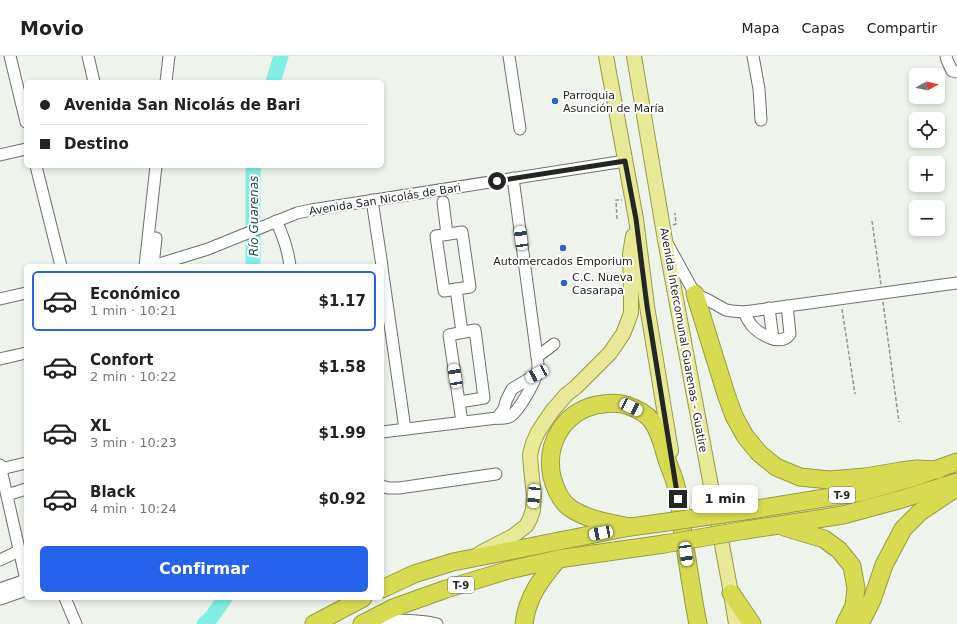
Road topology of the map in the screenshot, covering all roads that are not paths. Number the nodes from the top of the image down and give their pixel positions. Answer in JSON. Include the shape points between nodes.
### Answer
{"nodes":[{"id":1,"x":10,"y":56,"type":"edge"},
{"id":2,"x":88,"y":56,"type":"edge"},
{"id":3,"x":169,"y":56,"type":"edge"},
{"id":4,"x":177,"y":56,"type":"edge"},
{"id":5,"x":510,"y":56,"type":"edge"},
{"id":6,"x":606,"y":56,"type":"edge"},
{"id":7,"x":634,"y":56,"type":"edge"},
{"id":8,"x":753,"y":56,"type":"edge"},
{"id":9,"x":946,"y":56,"type":"edge"},
{"id":10,"x":957,"y":72,"type":"edge"},
{"id":11,"x":94,"y":80,"type":"edge"},
{"id":12,"x":166,"y":80,"type":"edge"},
{"id":13,"x":174,"y":80,"type":"edge"},
{"id":14,"x":24,"y":114,"type":"edge"},
{"id":15,"x":761,"y":120,"type":"dead end"},
{"id":16,"x":520,"y":129,"type":"dead end"},
{"id":17,"x":24,"y":149,"type":"edge"},
{"id":18,"x":0,"y":155,"type":"edge"},
{"id":19,"x":625,"y":161,"type":"junction"},
{"id":20,"x":36,"y":168,"type":"edge"},
{"id":21,"x":156,"y":168,"type":"edge"},
{"id":22,"x":163,"y":168,"type":"edge"},
{"id":23,"x":513,"y":178,"type":"junction"},
{"id":24,"x":372,"y":200,"type":"junction"},
{"id":25,"x":442,"y":202,"type":"dead end"},
{"id":26,"x":636,"y":219,"type":"junction"},
{"id":27,"x":279,"y":220,"type":"junction"},
{"id":28,"x":447,"y":234,"type":"junction"},
{"id":29,"x":665,"y":240,"type":"junction"},
{"id":30,"x":60,"y":264,"type":"edge"},
{"id":31,"x":145,"y":264,"type":"edge"},
{"id":32,"x":153,"y":264,"type":"edge"},
{"id":33,"x":159,"y":264,"type":"edge"},
{"id":34,"x":290,"y":264,"type":"edge"},
{"id":35,"x":382,"y":264,"type":"edge"},
{"id":36,"x":384,"y":281,"type":"edge"},
{"id":37,"x":957,"y":284,"type":"edge"},
{"id":38,"x":456,"y":289,"type":"junction"},
{"id":39,"x":24,"y":293,"type":"edge"},
{"id":40,"x":695,"y":294,"type":"junction"},
{"id":41,"x":0,"y":299,"type":"edge"},
{"id":42,"x":787,"y":306,"type":"junction"},
{"id":43,"x":769,"y":308,"type":"junction"},
{"id":44,"x":744,"y":312,"type":"junction"},
{"id":45,"x":462,"y":332,"type":"junction"},
{"id":46,"x":773,"y":339,"type":"junction"},
{"id":47,"x":554,"y":344,"type":"dead end"},
{"id":48,"x":24,"y":353,"type":"edge"},
{"id":49,"x":538,"y":357,"type":"junction"},
{"id":50,"x":0,"y":359,"type":"edge"},
{"id":51,"x":537,"y":374,"type":"junction"},
{"id":52,"x":459,"y":402,"type":"junction"},
{"id":53,"x":497,"y":418,"type":"junction"},
{"id":54,"x":462,"y":422,"type":"junction"},
{"id":55,"x":405,"y":429,"type":"junction"},
{"id":56,"x":384,"y":432,"type":"edge"},
{"id":57,"x":957,"y":462,"type":"edge"},
{"id":58,"x":24,"y":463,"type":"edge"},
{"id":59,"x":0,"y":467,"type":"edge"},
{"id":60,"x":938,"y":470,"type":"junction"},
{"id":61,"x":496,"y":474,"type":"dead end"},
{"id":62,"x":957,"y":482,"type":"edge"},
{"id":63,"x":676,"y":485,"type":"junction"},
{"id":64,"x":384,"y":487,"type":"edge"},
{"id":65,"x":957,"y":487,"type":"edge"},
{"id":66,"x":24,"y":490,"type":"edge"},
{"id":67,"x":6,"y":495,"type":"junction"},
{"id":68,"x":778,"y":525,"type":"junction"},
{"id":69,"x":630,"y":527,"type":"junction"},
{"id":70,"x":19,"y":551,"type":"junction"},
{"id":71,"x":469,"y":559,"type":"junction"},
{"id":72,"x":0,"y":560,"type":"edge"},
{"id":73,"x":558,"y":560,"type":"junction"},
{"id":74,"x":24,"y":572,"type":"edge"},
{"id":75,"x":24,"y":581,"type":"edge"},
{"id":76,"x":690,"y":581,"type":"junction"},
{"id":77,"x":384,"y":588,"type":"edge"},
{"id":78,"x":0,"y":590,"type":"edge"},
{"id":79,"x":24,"y":591,"type":"edge"},
{"id":80,"x":731,"y":593,"type":"junction"},
{"id":81,"x":0,"y":599,"type":"edge"},
{"id":82,"x":66,"y":600,"type":"edge"},
{"id":83,"x":359,"y":600,"type":"edge"},
{"id":84,"x":365,"y":623,"type":"edge"},
{"id":85,"x":76,"y":624,"type":"edge"},
{"id":86,"x":314,"y":624,"type":"edge"},
{"id":87,"x":437,"y":624,"type":"edge"},
{"id":88,"x":524,"y":624,"type":"edge"},
{"id":89,"x":689,"y":624,"type":"edge"},
{"id":90,"x":698,"y":624,"type":"edge"},
{"id":91,"x":736,"y":624,"type":"edge"},
{"id":92,"x":752,"y":624,"type":"edge"},
{"id":93,"x":845,"y":624,"type":"edge"},
{"id":94,"x":860,"y":624,"type":"edge"}],
"edges":[{"from":1,"to":14,"type":"street"},
{"from":2,"to":11,"type":"street"},
{"from":3,"to":12,"type":"street"},
{"from":4,"to":13,"type":"street"},
{"from":5,"to":16,"type":"street"},
{"from":6,"to":19,"type":"main road"},
{"from":7,"to":29,"type":"main road","name":"Avenida Intercomunal Guarenas - Guatire"},
{"from":8,"to":15,"type":"street"},
{"from":9,"to":10,"type":"street","via":[[952,71]]},
{"from":17,"to":18,"type":"street"},
{"from":19,"to":23,"type":"street","name":"Avenida San Nicolás de Bari"},
{"from":19,"to":26,"type":"main road"},
{"from":20,"to":30,"type":"street"},
{"from":21,"to":31,"type":"street"},
{"from":22,"to":32,"type":"street"},
{"from":23,"to":24,"type":"street","name":"Avenida San Nicolás de Bari"},
{"from":23,"to":49,"type":"street"},
{"from":24,"to":27,"type":"street","name":"Avenida San Nicolás de Bari","via":[[297,213]]},
{"from":24,"to":35,"type":"street"},
{"from":25,"to":28,"type":"street"},
{"from":26,"to":63,"type":"main road","via":[[647,306]]},
{"from":26,"to":71,"type":"main road","via":[[630,254],[631,313],[628,324],[610,353],[567,394],[538,432],[530,455],[534,496],[533,510],[526,526],[513,536]]},
{"from":27,"to":33,"type":"street","name":"Avenida San Nicolás de Bari"},
{"from":27,"to":34,"type":"street"},
{"from":28,"to":38,"type":"street","via":[[436,236],[444,291]]},
{"from":28,"to":38,"type":"street","via":[[462,232],[470,287]]},
{"from":29,"to":40,"type":"street"},
{"from":29,"to":80,"type":"main road","name":"Avenida Intercomunal Guarenas - Guatire"},
{"from":36,"to":55,"type":"street"},
{"from":37,"to":42,"type":"street"},
{"from":38,"to":45,"type":"street"},
{"from":39,"to":41,"type":"street"},
{"from":40,"to":44,"type":"street","via":[[726,310]]},
{"from":40,"to":60,"type":"highway","via":[[734,416],[759,454],[776,467],[800,477],[829,480],[916,469]]},
{"from":42,"to":43,"type":"street"},
{"from":42,"to":46,"type":"street","via":[[790,334],[784,340]]},
{"from":43,"to":44,"type":"street"},
{"from":43,"to":46,"type":"street"},
{"from":44,"to":46,"type":"street","via":[[754,327]]},
{"from":45,"to":52,"type":"street","via":[[449,335]]},
{"from":45,"to":52,"type":"street","via":[[475,330],[484,398]]},
{"from":47,"to":49,"type":"street"},
{"from":48,"to":50,"type":"street"},
{"from":49,"to":51,"type":"street"},
{"from":51,"to":53,"type":"street","via":[[512,388],[504,409]]},
{"from":51,"to":53,"type":"street","via":[[514,414],[504,419]]},
{"from":52,"to":54,"type":"street"},
{"from":53,"to":54,"type":"street"},
{"from":54,"to":55,"type":"street"},
{"from":55,"to":56,"type":"street"},
{"from":57,"to":60,"type":"highway","number":"T-9"},
{"from":58,"to":59,"type":"street"},
{"from":59,"to":67,"type":"street"},
{"from":60,"to":69,"type":"highway","number":"T-9","bridge":true,"via":[[862,492]]},
{"from":61,"to":64,"type":"street","via":[[399,488]]},
{"from":62,"to":68,"type":"highway","number":"T-9","via":[[843,515]]},
{"from":63,"to":69,"type":"highway","via":[[658,431],[642,412],[610,403],[588,407],[568,419],[556,436],[551,455],[551,472],[558,494],[569,508],[584,516]]},
{"from":63,"to":76,"type":"highway"},
{"from":65,"to":94,"type":"highway","via":[[920,512],[903,529],[884,565],[872,600]]},
{"from":66,"to":67,"type":"street"},
{"from":67,"to":70,"type":"street"},
{"from":68,"to":73,"type":"highway","number":"T-9","bridge":true},
{"from":68,"to":93,"type":"highway","via":[[824,539],[839,550],[852,566],[856,594],[854,606]]},
{"from":69,"to":71,"type":"highway","number":"T-9"},
{"from":70,"to":72,"type":"street"},
{"from":70,"to":74,"type":"street"},
{"from":71,"to":77,"type":"highway","number":"T-9","via":[[414,574]]},
{"from":73,"to":84,"type":"highway","number":"T-9","via":[[509,570],[446,589],[393,608]]},
{"from":73,"to":88,"type":"highway","via":[[535,588]]},
{"from":75,"to":78,"type":"street"},
{"from":76,"to":89,"type":"highway"},
{"from":76,"to":90,"type":"highway"},
{"from":79,"to":81,"type":"street"},
{"from":80,"to":91,"type":"main road","name":"Avenida Intercomunal Guarenas - Guatire"},
{"from":80,"to":92,"type":"highway"},
{"from":82,"to":85,"type":"street"},
{"from":83,"to":86,"type":"highway"},
{"from":84,"to":87,"type":"street","via":[[407,620]]}]}
